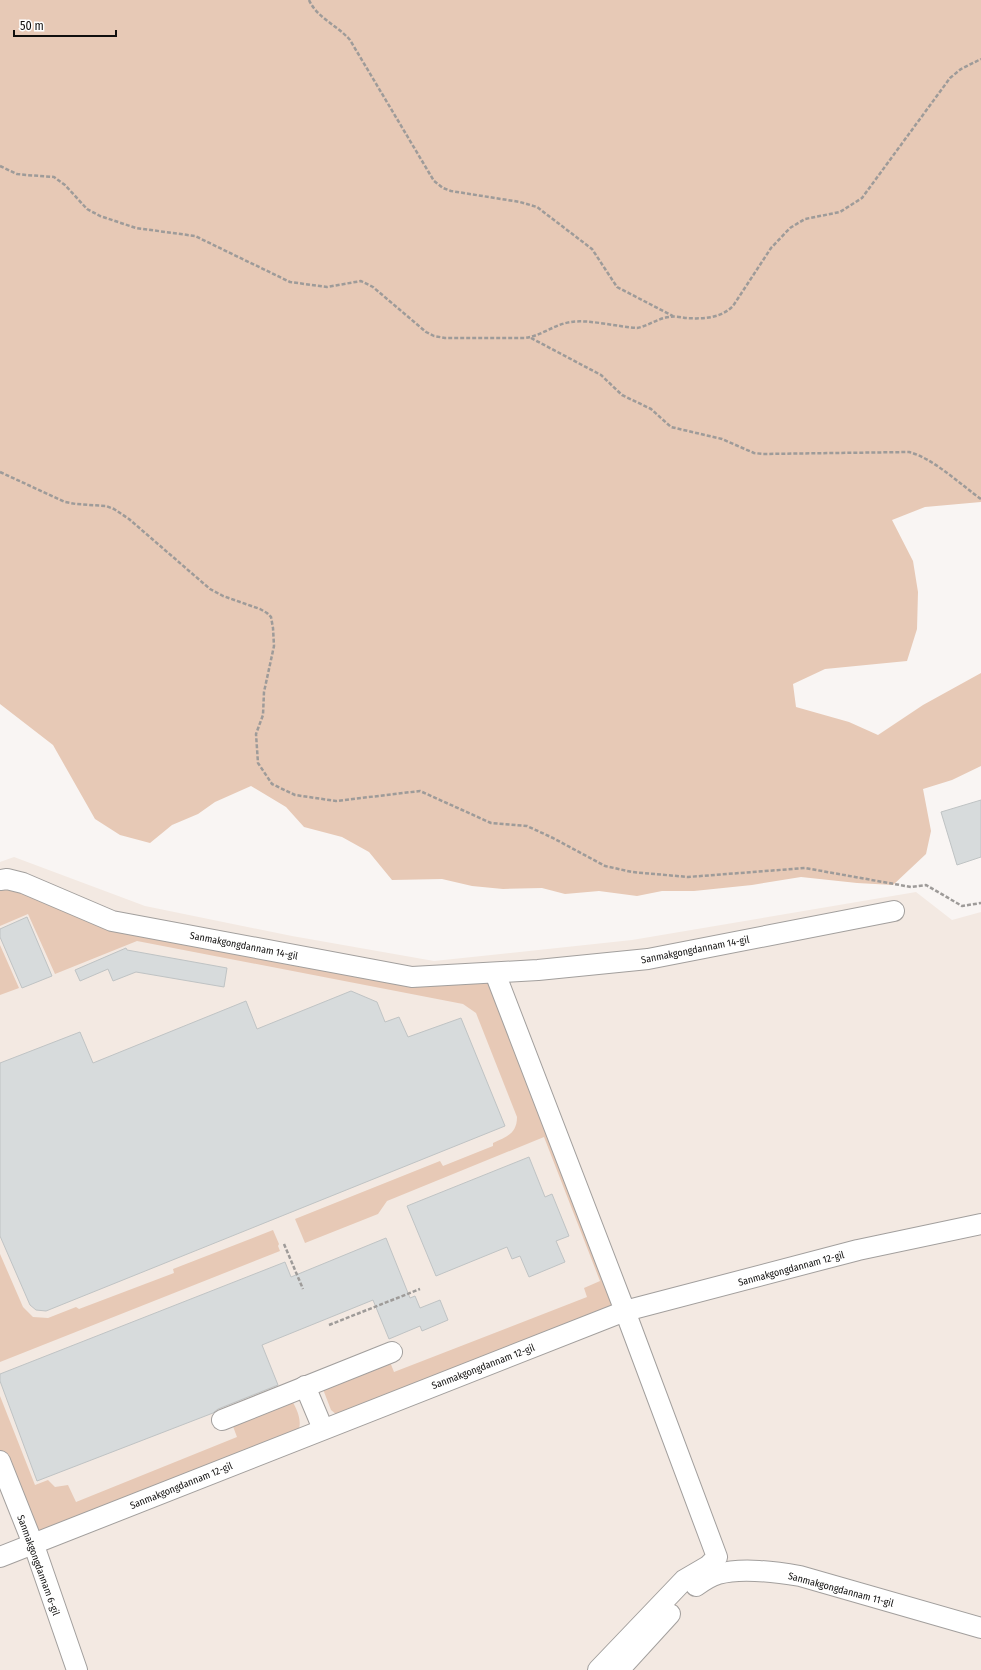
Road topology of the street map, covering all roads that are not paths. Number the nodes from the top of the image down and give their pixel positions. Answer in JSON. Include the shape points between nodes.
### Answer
{"nodes":[{"id":1,"x":0,"y":880,"type":"edge"},
{"id":2,"x":894,"y":912,"type":"dead end"},
{"id":3,"x":495,"y":973,"type":"junction"},
{"id":4,"x":981,"y":1224,"type":"edge"},
{"id":5,"x":625,"y":1311,"type":"junction"},
{"id":6,"x":392,"y":1352,"type":"dead end"},
{"id":7,"x":305,"y":1386,"type":"junction"},
{"id":8,"x":222,"y":1420,"type":"dead end"},
{"id":9,"x":323,"y":1429,"type":"junction"},
{"id":10,"x":0,"y":1461,"type":"edge"},
{"id":11,"x":33,"y":1544,"type":"junction"},
{"id":12,"x":0,"y":1557,"type":"edge"},
{"id":13,"x":981,"y":1628,"type":"edge"},
{"id":14,"x":77,"y":1670,"type":"edge"},
{"id":15,"x":598,"y":1670,"type":"edge"},
{"id":16,"x":619,"y":1670,"type":"edge"}],
"edges":[{"from":1,"to":3,"type":"street","name":"Sanmakgongdannam 14-gil","via":[[23,883],[112,921],[412,977]]},
{"from":2,"to":3,"type":"street","name":"Sanmakgongdannam 14-gil","via":[[648,959]]},
{"from":3,"to":5,"type":"street"},
{"from":4,"to":5,"type":"street","name":"Sanmakgongdannam 12-gil","via":[[858,1250]]},
{"from":5,"to":9,"type":"street","name":"Sanmakgongdannam 12-gil"},
{"from":5,"to":15,"type":"street","via":[[717,1557],[708,1566],[684,1580]]},
{"from":6,"to":7,"type":"street"},
{"from":7,"to":8,"type":"street"},
{"from":7,"to":9,"type":"street"},
{"from":9,"to":11,"type":"street","name":"Sanmakgongdannam 12-gil"},
{"from":10,"to":11,"type":"street","name":"Sanmakgongdannam 6-gil"},
{"from":11,"to":12,"type":"street","name":"Sanmakgongdannam 12-gil"},
{"from":11,"to":14,"type":"street","name":"Sanmakgongdannam 6-gil"},
{"from":13,"to":16,"type":"street","name":"Sanmakgongdannam 11-gil","via":[[800,1576],[762,1571],[728,1572],[711,1577],[696,1586]]}]}
